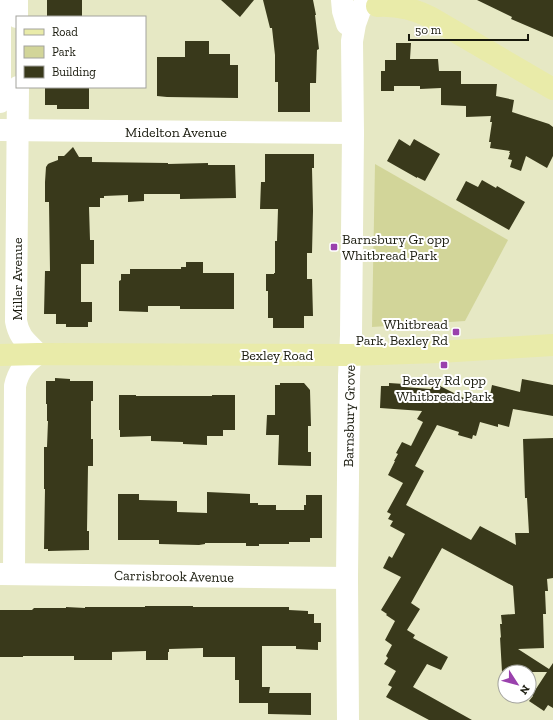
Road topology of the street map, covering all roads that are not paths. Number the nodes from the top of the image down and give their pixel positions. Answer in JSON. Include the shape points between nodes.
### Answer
{"nodes":[{"id":1,"x":0,"y":0,"type":"edge"},
{"id":2,"x":17,"y":0,"type":"edge"},
{"id":3,"x":342,"y":0,"type":"edge"},
{"id":4,"x":408,"y":0,"type":"edge"},
{"id":5,"x":416,"y":0,"type":"edge"},
{"id":6,"x":370,"y":2,"type":"edge"},
{"id":7,"x":17,"y":16,"type":"edge"},
{"id":8,"x":430,"y":17,"type":"junction"},
{"id":9,"x":350,"y":32,"type":"junction"},
{"id":10,"x":18,"y":88,"type":"edge"},
{"id":11,"x":553,"y":88,"type":"edge"},
{"id":12,"x":0,"y":102,"type":"edge"},
{"id":13,"x":9,"y":130,"type":"edge"},
{"id":14,"x":353,"y":133,"type":"junction"},
{"id":15,"x":553,"y":345,"type":"edge"},
{"id":16,"x":38,"y":354,"type":"junction"},
{"id":17,"x":0,"y":355,"type":"edge"},
{"id":18,"x":350,"y":355,"type":"junction"},
{"id":19,"x":0,"y":523,"type":"edge"},
{"id":20,"x":5,"y":574,"type":"edge"},
{"id":21,"x":347,"y":578,"type":"junction"},
{"id":22,"x":348,"y":720,"type":"edge"}],
"edges":[{"from":1,"to":12,"type":"street"},
{"from":2,"to":7,"type":"street"},
{"from":3,"to":9,"type":"street"},
{"from":4,"to":8,"type":"main road"},
{"from":5,"to":8,"type":"street"},
{"from":6,"to":8,"type":"main road"},
{"from":6,"to":9,"type":"street","name":"Barnsbury Grove","via":[[360,10]]},
{"from":8,"to":11,"type":"main road"},
{"from":9,"to":14,"type":"street","name":"Barnsbury Grove"},
{"from":10,"to":13,"type":"street","name":"Miller Avenue"},
{"from":13,"to":14,"type":"street","name":"Midelton Avenue"},
{"from":13,"to":16,"type":"street","name":"Miller Avenue","via":[[16,321],[20,335]]},
{"from":14,"to":18,"type":"street","name":"Barnsbury Grove"},
{"from":15,"to":18,"type":"main road","name":"Bexley Road"},
{"from":16,"to":17,"type":"main road","name":"Bexley Road"},
{"from":16,"to":18,"type":"main road","name":"Bexley Road"},
{"from":16,"to":20,"type":"street","via":[[27,362],[18,374],[15,386]]},
{"from":18,"to":21,"type":"street","name":"Barnsbury Grove"},
{"from":19,"to":20,"type":"street"},
{"from":20,"to":21,"type":"street","name":"Carrisbrook Avenue"},
{"from":21,"to":22,"type":"street","name":"Barnsbury Grove"}]}
